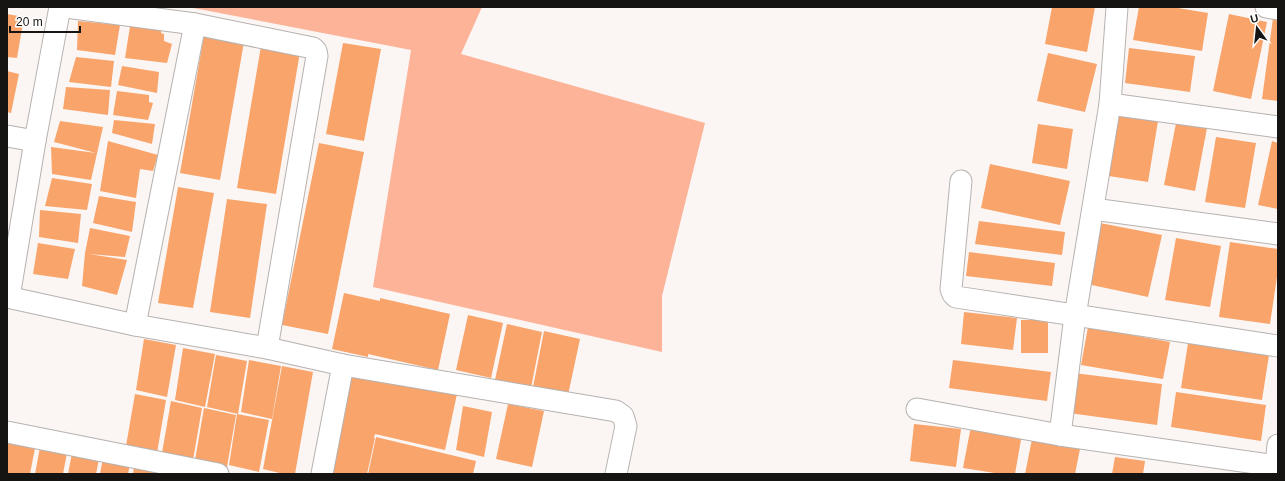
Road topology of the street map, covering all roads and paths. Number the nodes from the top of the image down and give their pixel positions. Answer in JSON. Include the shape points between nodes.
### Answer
{"nodes":[{"id":1,"x":60,"y":7,"type":"edge"},
{"id":2,"x":66,"y":7,"type":"edge"},
{"id":3,"x":1117,"y":7,"type":"edge"},
{"id":4,"x":1266,"y":7,"type":"edge"},
{"id":5,"x":1278,"y":9,"type":"edge"},
{"id":6,"x":195,"y":24,"type":"junction"},
{"id":7,"x":1110,"y":104,"type":"junction"},
{"id":8,"x":1278,"y":127,"type":"edge"},
{"id":9,"x":7,"y":136,"type":"edge"},
{"id":10,"x":35,"y":141,"type":"junction"},
{"id":11,"x":961,"y":181,"type":"dead end"},
{"id":12,"x":1093,"y":209,"type":"junction"},
{"id":13,"x":1278,"y":234,"type":"edge"},
{"id":14,"x":8,"y":297,"type":"edge"},
{"id":15,"x":1075,"y":316,"type":"junction"},
{"id":16,"x":135,"y":325,"type":"junction"},
{"id":17,"x":1278,"y":346,"type":"edge"},
{"id":18,"x":268,"y":348,"type":"junction"},
{"id":19,"x":343,"y":365,"type":"junction"},
{"id":20,"x":917,"y":410,"type":"dead end"},
{"id":21,"x":7,"y":432,"type":"edge"},
{"id":22,"x":1060,"y":436,"type":"junction"},
{"id":23,"x":1278,"y":444,"type":"edge"},
{"id":24,"x":1275,"y":470,"type":"edge"},
{"id":25,"x":218,"y":474,"type":"edge"},
{"id":26,"x":322,"y":474,"type":"edge"},
{"id":27,"x":616,"y":474,"type":"edge"}],
"edges":[{"from":1,"to":10,"type":"street"},
{"from":2,"to":6,"type":"street"},
{"from":3,"to":7,"type":"street"},
{"from":4,"to":5,"type":"street"},
{"from":6,"to":16,"type":"street"},
{"from":6,"to":18,"type":"street","via":[[313,48],[316,51]]},
{"from":7,"to":8,"type":"street"},
{"from":7,"to":12,"type":"street"},
{"from":9,"to":10,"type":"street"},
{"from":10,"to":14,"type":"street"},
{"from":11,"to":15,"type":"street","via":[[951,289],[954,296]]},
{"from":12,"to":13,"type":"street"},
{"from":12,"to":15,"type":"street"},
{"from":14,"to":16,"type":"street"},
{"from":15,"to":17,"type":"street"},
{"from":15,"to":22,"type":"street"},
{"from":16,"to":18,"type":"street"},
{"from":18,"to":19,"type":"street"},
{"from":19,"to":26,"type":"street"},
{"from":19,"to":27,"type":"street","via":[[616,411],[623,416],[626,426]]},
{"from":20,"to":22,"type":"street"},
{"from":21,"to":25,"type":"street"},
{"from":22,"to":24,"type":"street"},
{"from":23,"to":24,"type":"street"}]}
